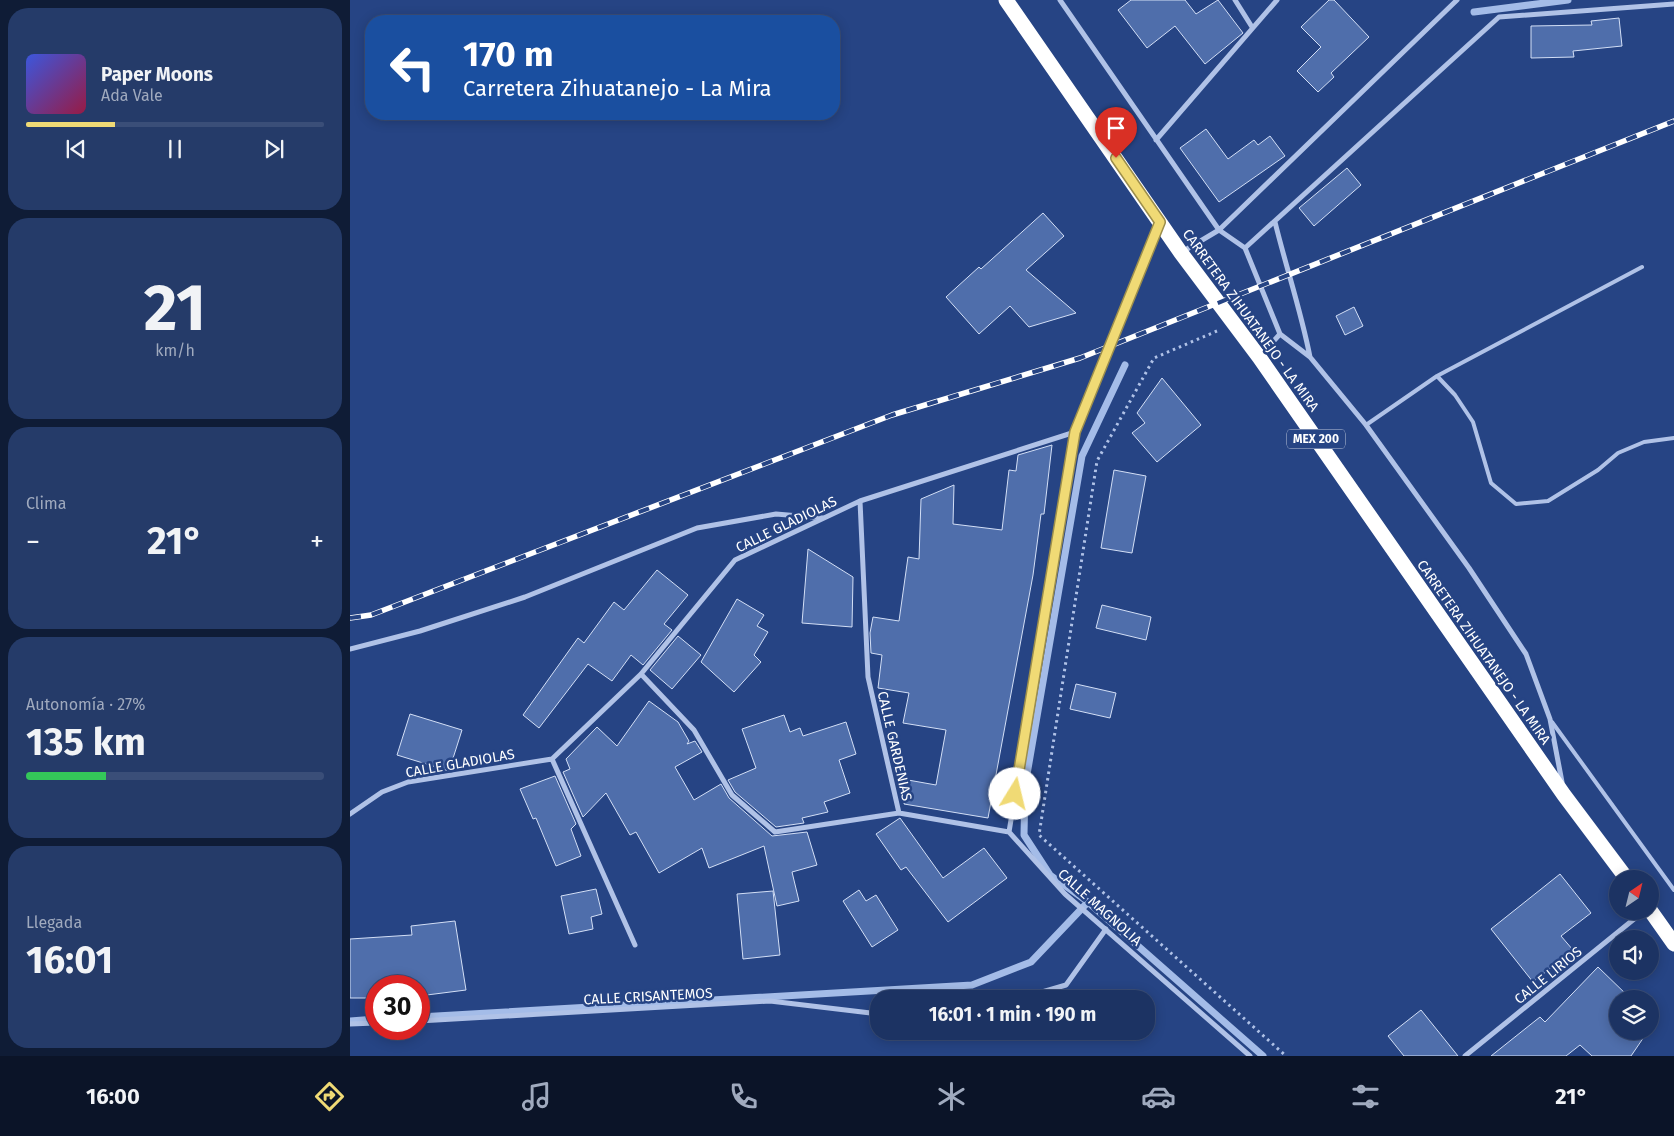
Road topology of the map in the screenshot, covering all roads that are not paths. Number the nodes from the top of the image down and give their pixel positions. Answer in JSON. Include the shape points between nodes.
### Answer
{"nodes":[{"id":1,"x":1006,"y":0,"type":"edge"},
{"id":2,"x":1060,"y":0,"type":"edge"},
{"id":3,"x":1235,"y":0,"type":"edge"},
{"id":4,"x":1277,"y":0,"type":"edge"},
{"id":5,"x":1458,"y":0,"type":"edge"},
{"id":6,"x":1674,"y":4,"type":"edge"},
{"id":7,"x":1252,"y":27,"type":"junction"},
{"id":8,"x":1156,"y":140,"type":"junction"},
{"id":9,"x":1160,"y":222,"type":"junction"},
{"id":10,"x":1275,"y":222,"type":"junction"},
{"id":11,"x":1219,"y":230,"type":"junction"},
{"id":12,"x":1245,"y":248,"type":"junction"},
{"id":13,"x":1181,"y":253,"type":"junction"},
{"id":14,"x":1642,"y":267,"type":"dead end"},
{"id":15,"x":1280,"y":334,"type":"junction"},
{"id":16,"x":1259,"y":357,"type":"junction"},
{"id":17,"x":1310,"y":357,"type":"junction"},
{"id":18,"x":1437,"y":376,"type":"junction"},
{"id":19,"x":1366,"y":425,"type":"junction"},
{"id":20,"x":1075,"y":432,"type":"junction"},
{"id":21,"x":1674,"y":438,"type":"edge"},
{"id":22,"x":860,"y":500,"type":"junction"},
{"id":23,"x":823,"y":518,"type":"junction"},
{"id":24,"x":350,"y":649,"type":"edge"},
{"id":25,"x":641,"y":674,"type":"junction"},
{"id":26,"x":1550,"y":720,"type":"junction"},
{"id":27,"x":552,"y":759,"type":"junction"},
{"id":28,"x":1564,"y":795,"type":"junction"},
{"id":29,"x":899,"y":813,"type":"junction"},
{"id":30,"x":350,"y":814,"type":"edge"},
{"id":31,"x":1009,"y":832,"type":"junction"},
{"id":32,"x":1620,"y":870,"type":"edge"},
{"id":33,"x":1674,"y":890,"type":"edge"},
{"id":34,"x":1633,"y":920,"type":"edge"},
{"id":35,"x":1657,"y":920,"type":"edge"},
{"id":36,"x":1106,"y":929,"type":"junction"},
{"id":37,"x":1674,"y":944,"type":"edge"},
{"id":38,"x":635,"y":945,"type":"dead end"},
{"id":39,"x":1049,"y":990,"type":"edge"},
{"id":40,"x":870,"y":1013,"type":"edge"},
{"id":41,"x":430,"y":1019,"type":"edge"},
{"id":42,"x":365,"y":1023,"type":"edge"},
{"id":43,"x":350,"y":1024,"type":"edge"},
{"id":44,"x":1250,"y":1056,"type":"edge"},
{"id":45,"x":1466,"y":1056,"type":"edge"}],
"edges":[{"from":1,"to":9,"type":"highway","name":"CARRETERA ZIHUATANEJO - LA MIRA","number":"MEX 200"},
{"from":2,"to":8,"type":"street"},
{"from":3,"to":7,"type":"street"},
{"from":4,"to":7,"type":"street"},
{"from":5,"to":11,"type":"street"},
{"from":6,"to":10,"type":"street","via":[[1500,17]]},
{"from":7,"to":8,"type":"street"},
{"from":8,"to":11,"type":"street"},
{"from":9,"to":13,"type":"highway","name":"CARRETERA ZIHUATANEJO - LA MIRA","number":"MEX 200"},
{"from":9,"to":20,"type":"street"},
{"from":10,"to":12,"type":"street"},
{"from":10,"to":17,"type":"street","via":[[1292,291],[1304,323]]},
{"from":11,"to":12,"type":"street"},
{"from":11,"to":13,"type":"street"},
{"from":12,"to":15,"type":"street"},
{"from":13,"to":16,"type":"highway","name":"CARRETERA ZIHUATANEJO - LA MIRA","number":"MEX 200"},
{"from":14,"to":18,"type":"lane"},
{"from":15,"to":16,"type":"street"},
{"from":15,"to":17,"type":"street"},
{"from":16,"to":28,"type":"highway","name":"CARRETERA ZIHUATANEJO - LA MIRA","number":"MEX 200"},
{"from":17,"to":19,"type":"street"},
{"from":18,"to":19,"type":"lane"},
{"from":18,"to":21,"type":"lane","via":[[1473,422],[1491,482],[1516,504],[1548,501],[1598,470],[1618,453],[1644,442]]},
{"from":19,"to":26,"type":"street","via":[[1469,568],[1526,654]]},
{"from":20,"to":22,"type":"street","name":"CALLE GLADIOLAS"},
{"from":20,"to":31,"type":"street"},
{"from":22,"to":23,"type":"street","name":"CALLE GLADIOLAS"},
{"from":22,"to":29,"type":"street","name":"CALLE GARDENIAS","via":[[868,678]]},
{"from":23,"to":24,"type":"street","via":[[776,514],[697,528],[525,597],[420,631]]},
{"from":23,"to":25,"type":"street","name":"CALLE GLADIOLAS","via":[[736,560]]},
{"from":25,"to":27,"type":"street","name":"CALLE GLADIOLAS"},
{"from":25,"to":29,"type":"street","name":"CALLE GARDENIAS","via":[[694,730],[732,795],[775,832]]},
{"from":26,"to":28,"type":"street"},
{"from":26,"to":33,"type":"lane"},
{"from":27,"to":30,"type":"street","name":"CALLE GLADIOLAS","via":[[408,782],[382,792]]},
{"from":27,"to":38,"type":"street"},
{"from":28,"to":32,"type":"highway","name":"CARRETERA ZIHUATANEJO - LA MIRA","number":"MEX 200"},
{"from":29,"to":31,"type":"street"},
{"from":31,"to":36,"type":"street","name":"CALLE MAGNOLIA","via":[[1065,894]]},
{"from":34,"to":45,"type":"street","name":"CALLE LIRIOS"},
{"from":35,"to":37,"type":"highway"},
{"from":36,"to":39,"type":"street","via":[[1066,985]]},
{"from":36,"to":44,"type":"street","name":"CALLE MAGNOLIA"},
{"from":40,"to":41,"type":"street","name":"CALLE CRISANTEMOS","via":[[770,1001]]},
{"from":42,"to":43,"type":"street"}]}
